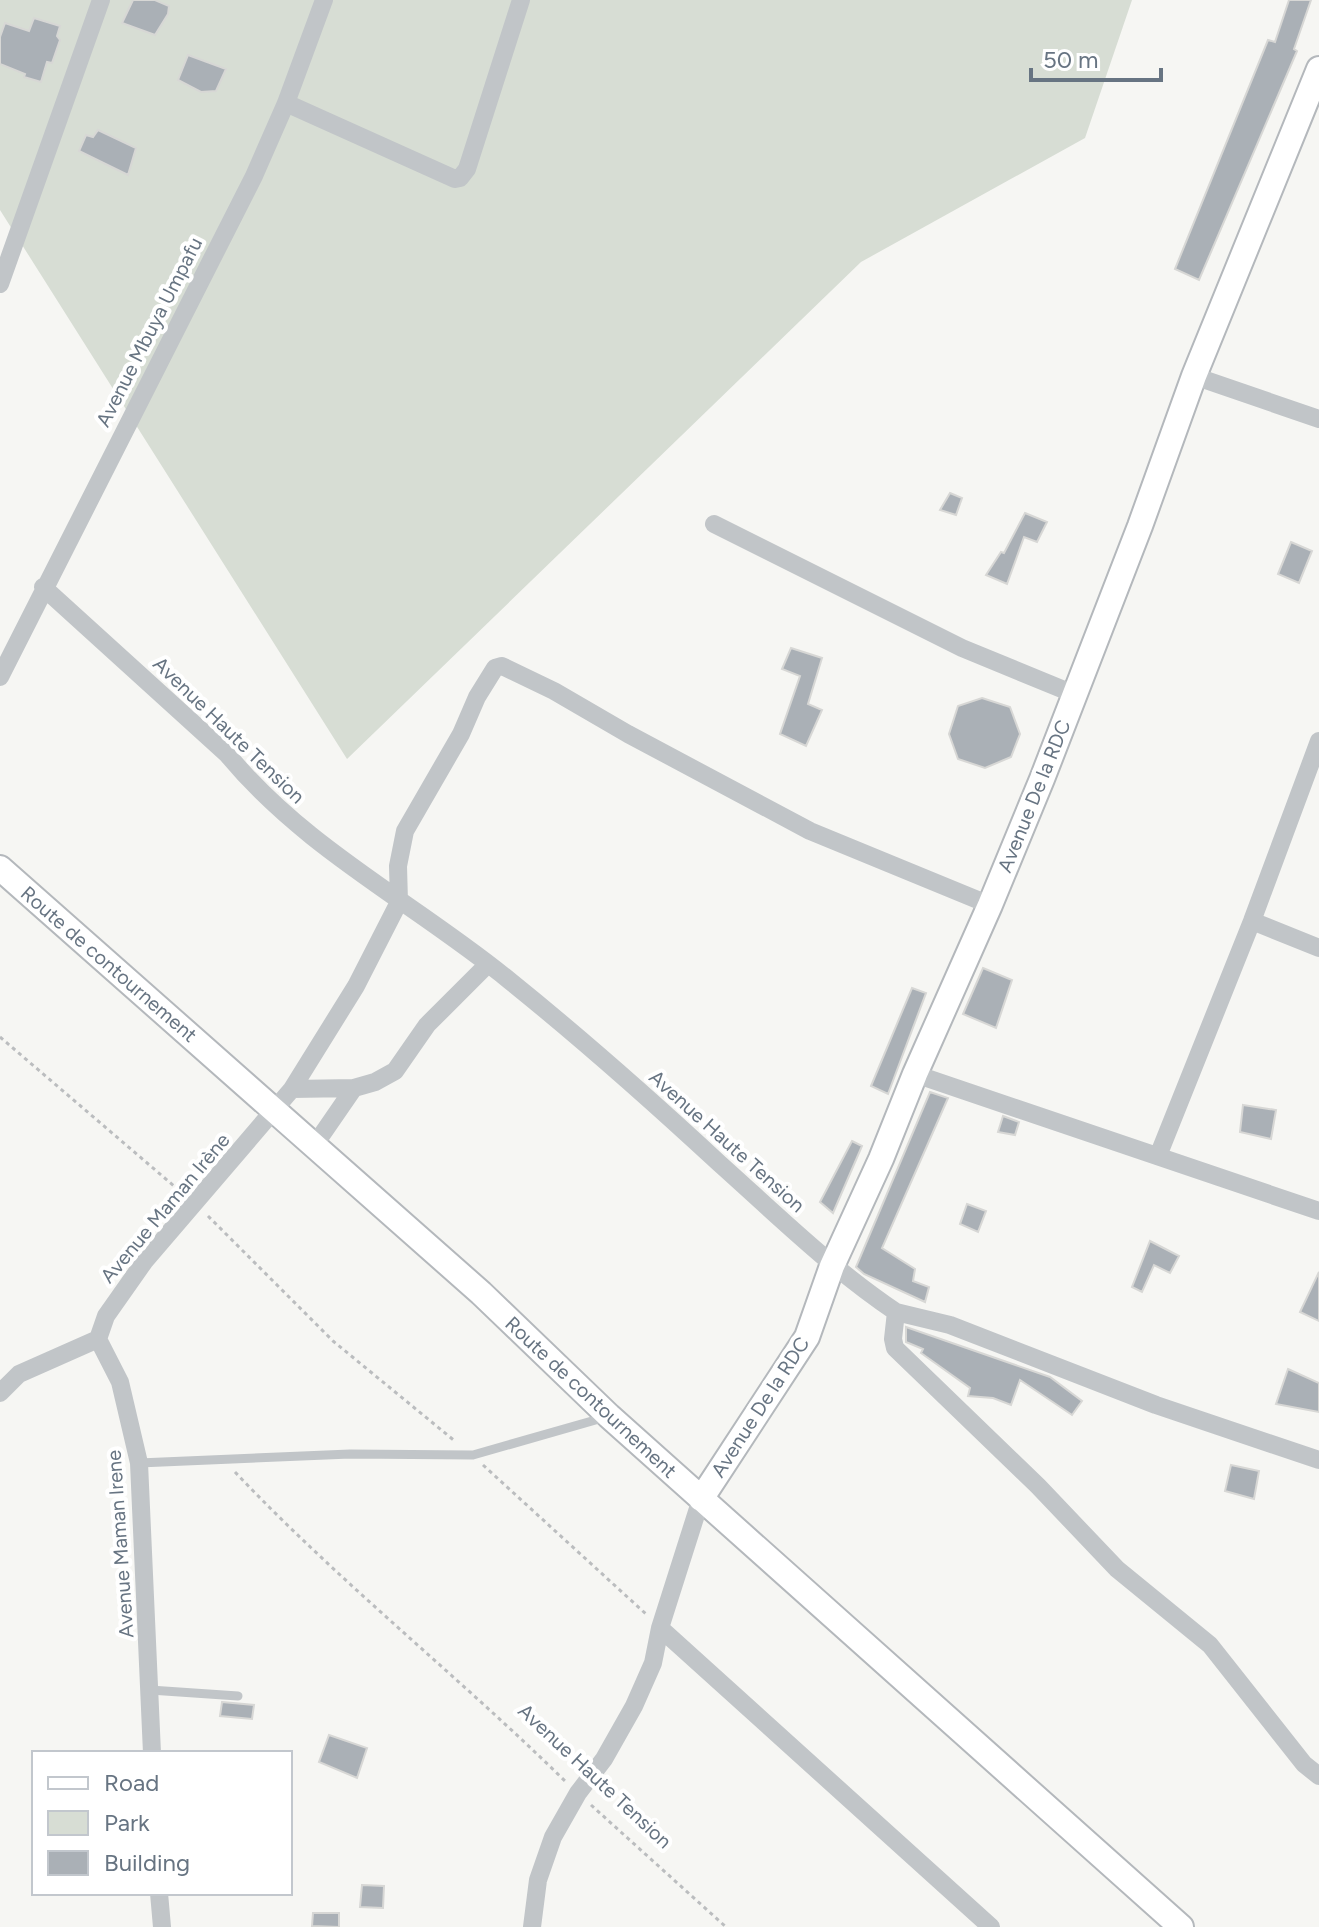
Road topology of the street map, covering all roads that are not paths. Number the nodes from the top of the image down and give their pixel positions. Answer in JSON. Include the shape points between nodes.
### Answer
{"nodes":[{"id":1,"x":101,"y":0,"type":"edge"},
{"id":2,"x":324,"y":0,"type":"edge"},
{"id":3,"x":521,"y":0,"type":"edge"},
{"id":4,"x":1319,"y":69,"type":"edge"},
{"id":5,"x":286,"y":103,"type":"junction"},
{"id":6,"x":0,"y":284,"type":"edge"},
{"id":7,"x":1194,"y":376,"type":"junction"},
{"id":8,"x":1319,"y":419,"type":"edge"},
{"id":9,"x":714,"y":524,"type":"dead end"},
{"id":10,"x":43,"y":587,"type":"junction"},
{"id":11,"x":0,"y":677,"type":"edge"},
{"id":12,"x":1074,"y":694,"type":"junction"},
{"id":13,"x":1319,"y":741,"type":"edge"},
{"id":14,"x":0,"y":868,"type":"edge"},
{"id":15,"x":399,"y":902,"type":"junction"},
{"id":16,"x":990,"y":905,"type":"junction"},
{"id":17,"x":1252,"y":921,"type":"junction"},
{"id":18,"x":1319,"y":948,"type":"edge"},
{"id":19,"x":488,"y":964,"type":"junction"},
{"id":20,"x":915,"y":1074,"type":"junction"},
{"id":21,"x":354,"y":1088,"type":"junction"},
{"id":22,"x":292,"y":1089,"type":"junction"},
{"id":23,"x":276,"y":1111,"type":"junction"},
{"id":24,"x":314,"y":1146,"type":"junction"},
{"id":25,"x":1158,"y":1156,"type":"junction"},
{"id":26,"x":1319,"y":1211,"type":"edge"},
{"id":27,"x":832,"y":1266,"type":"junction"},
{"id":28,"x":896,"y":1312,"type":"junction"},
{"id":29,"x":98,"y":1339,"type":"junction"},
{"id":30,"x":0,"y":1393,"type":"edge"},
{"id":31,"x":609,"y":1416,"type":"junction"},
{"id":32,"x":1319,"y":1460,"type":"edge"},
{"id":33,"x":139,"y":1463,"type":"junction"},
{"id":34,"x":701,"y":1499,"type":"junction"},
{"id":35,"x":660,"y":1628,"type":"junction"},
{"id":36,"x":150,"y":1690,"type":"junction"},
{"id":37,"x":238,"y":1696,"type":"dead end"},
{"id":38,"x":152,"y":1751,"type":"edge"},
{"id":39,"x":1319,"y":1776,"type":"edge"},
{"id":40,"x":159,"y":1895,"type":"edge"},
{"id":41,"x":162,"y":1927,"type":"edge"},
{"id":42,"x":532,"y":1927,"type":"edge"},
{"id":43,"x":991,"y":1927,"type":"edge"},
{"id":44,"x":1181,"y":1927,"type":"edge"}],
"edges":[{"from":1,"to":6,"type":"street"},
{"from":2,"to":5,"type":"street","name":"Avenue Mbuya Umpafu"},
{"from":3,"to":5,"type":"street","via":[[460,178]]},
{"from":4,"to":7,"type":"street","name":"Avenue De la RDC"},
{"from":5,"to":10,"type":"street","name":"Avenue Mbuya Umpafu","via":[[254,176]]},
{"from":7,"to":8,"type":"street"},
{"from":7,"to":12,"type":"street","name":"Avenue De la RDC"},
{"from":9,"to":12,"type":"street","via":[[962,648]]},
{"from":10,"to":11,"type":"street","name":"Avenue Mbuya Umpafu"},
{"from":10,"to":15,"type":"street","name":"Avenue Haute Tension","via":[[227,754],[288,818]]},
{"from":12,"to":16,"type":"street","name":"Avenue De la RDC"},
{"from":13,"to":17,"type":"street"},
{"from":14,"to":23,"type":"street","name":"Route de contournement"},
{"from":15,"to":16,"type":"street","via":[[398,866],[405,831],[477,697],[495,668],[502,666],[810,831]]},
{"from":15,"to":19,"type":"street","name":"Avenue Haute Tension"},
{"from":15,"to":22,"type":"street","name":"Avenue Maman Irène","via":[[356,986]]},
{"from":16,"to":20,"type":"street","name":"Avenue De la RDC"},
{"from":17,"to":18,"type":"street"},
{"from":17,"to":25,"type":"street"},
{"from":19,"to":21,"type":"street","via":[[427,1025],[395,1071]]},
{"from":19,"to":27,"type":"street","name":"Avenue Haute Tension"},
{"from":20,"to":25,"type":"street"},
{"from":20,"to":27,"type":"street","name":"Avenue De la RDC"},
{"from":21,"to":22,"type":"street"},
{"from":21,"to":24,"type":"street"},
{"from":22,"to":23,"type":"street","name":"Avenue Maman Irène"},
{"from":23,"to":24,"type":"street","name":"Route de contournement"},
{"from":23,"to":29,"type":"street","name":"Avenue Maman Irène","via":[[144,1262],[106,1316]]},
{"from":24,"to":31,"type":"street","name":"Route de contournement","via":[[481,1293]]},
{"from":25,"to":26,"type":"street"},
{"from":27,"to":28,"type":"street","name":"Avenue Haute Tension"},
{"from":27,"to":34,"type":"street","name":"Avenue De la RDC","via":[[807,1337]]},
{"from":28,"to":32,"type":"street","via":[[950,1325],[1156,1405]]},
{"from":28,"to":39,"type":"street","via":[[895,1348],[1117,1569],[1210,1645]]},
{"from":29,"to":30,"type":"street","via":[[19,1374]]},
{"from":29,"to":33,"type":"street","name":"Avenue Maman Irene","via":[[120,1382]]},
{"from":31,"to":33,"type":"lane","via":[[473,1455]]},
{"from":31,"to":34,"type":"street","name":"Route de contournement"},
{"from":33,"to":36,"type":"street","name":"Avenue Maman Irene"},
{"from":34,"to":35,"type":"street"},
{"from":34,"to":44,"type":"street","name":"Route de contournement"},
{"from":35,"to":42,"type":"street","via":[[653,1663],[634,1706],[564,1815],[542,1863]]},
{"from":35,"to":43,"type":"street"},
{"from":36,"to":37,"type":"lane"},
{"from":36,"to":38,"type":"street","name":"Avenue Maman Irene"},
{"from":40,"to":41,"type":"street"}]}
